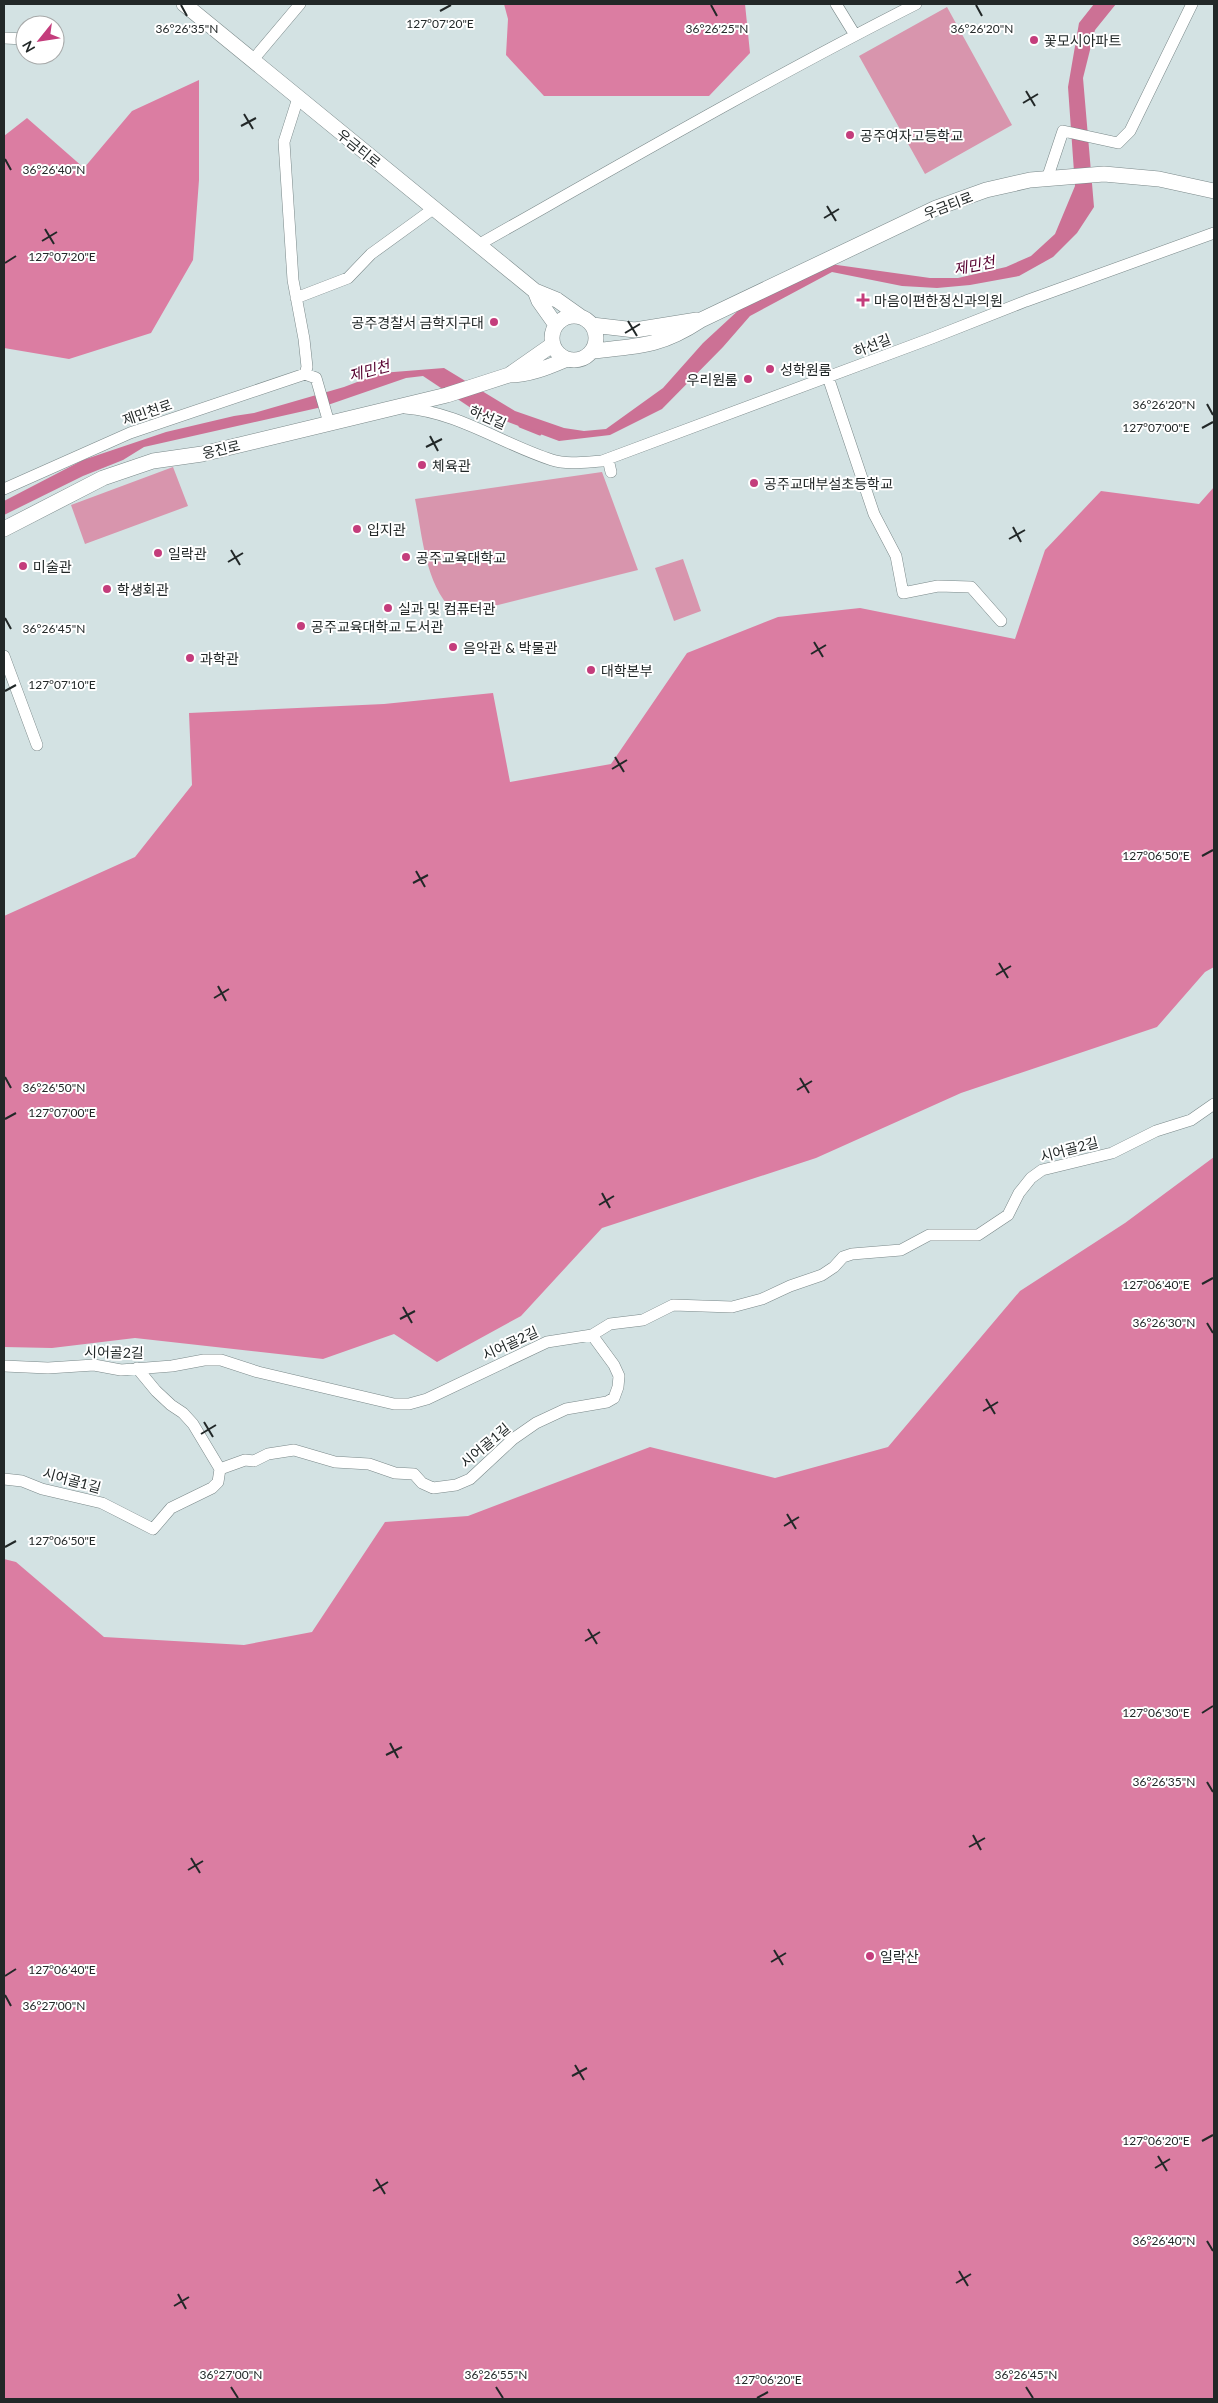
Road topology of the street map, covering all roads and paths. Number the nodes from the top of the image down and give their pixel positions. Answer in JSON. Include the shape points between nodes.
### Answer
{"nodes":[{"id":1,"x":184,"y":4,"type":"edge"},
{"id":2,"x":300,"y":4,"type":"edge"},
{"id":3,"x":836,"y":4,"type":"edge"},
{"id":4,"x":916,"y":4,"type":"edge"},
{"id":5,"x":1192,"y":4,"type":"edge"},
{"id":6,"x":854,"y":35,"type":"junction"},
{"id":7,"x":252,"y":61,"type":"junction"},
{"id":8,"x":298,"y":98,"type":"junction"},
{"id":9,"x":1047,"y":179,"type":"junction"},
{"id":10,"x":1214,"y":191,"type":"edge"},
{"id":11,"x":433,"y":209,"type":"junction"},
{"id":12,"x":1214,"y":233,"type":"edge"},
{"id":13,"x":478,"y":245,"type":"junction"},
{"id":14,"x":534,"y":291,"type":"junction"},
{"id":15,"x":296,"y":298,"type":"junction"},
{"id":16,"x":700,"y":320,"type":"junction"},
{"id":17,"x":586,"y":321,"type":"junction"},
{"id":18,"x":556,"y":325,"type":"junction"},
{"id":19,"x":552,"y":345,"type":"junction"},
{"id":20,"x":592,"y":351,"type":"junction"},
{"id":21,"x":567,"y":359,"type":"junction"},
{"id":22,"x":305,"y":374,"type":"junction"},
{"id":23,"x":509,"y":375,"type":"junction"},
{"id":24,"x":828,"y":377,"type":"junction"},
{"id":25,"x":396,"y":407,"type":"junction"},
{"id":26,"x":329,"y":424,"type":"junction"},
{"id":27,"x":608,"y":459,"type":"junction"},
{"id":28,"x":611,"y":472,"type":"dead end"},
{"id":29,"x":4,"y":489,"type":"edge"},
{"id":30,"x":4,"y":529,"type":"edge"},
{"id":31,"x":1001,"y":621,"type":"dead end"},
{"id":32,"x":4,"y":656,"type":"edge"},
{"id":33,"x":37,"y":745,"type":"dead end"},
{"id":34,"x":1214,"y":1104,"type":"edge"},
{"id":35,"x":592,"y":1335,"type":"junction"},
{"id":36,"x":4,"y":1366,"type":"edge"},
{"id":37,"x":137,"y":1368,"type":"junction"},
{"id":38,"x":220,"y":1469,"type":"junction"},
{"id":39,"x":4,"y":1480,"type":"edge"}],
"edges":[{"from":1,"to":7,"type":"main road","name":"우금티로"},
{"from":2,"to":7,"type":"street"},
{"from":3,"to":6,"type":"street"},
{"from":4,"to":6,"type":"street"},
{"from":5,"to":9,"type":"street","via":[[1130,130],[1118,143],[1063,131]]},
{"from":6,"to":13,"type":"street"},
{"from":7,"to":8,"type":"main road","name":"우금티로"},
{"from":8,"to":11,"type":"main road","name":"우금티로"},
{"from":8,"to":15,"type":"street","via":[[284,142]]},
{"from":9,"to":10,"type":"main road","name":"우금티로","via":[[1104,174],[1158,179]]},
{"from":9,"to":16,"type":"main road","name":"우금티로","via":[[986,190],[936,208]]},
{"from":11,"to":13,"type":"main road","name":"우금티로"},
{"from":11,"to":15,"type":"street","via":[[371,254],[348,278]]},
{"from":12,"to":24,"type":"street","name":"하선길"},
{"from":13,"to":14,"type":"main road","name":"우금티로"},
{"from":14,"to":17,"type":"main road","name":"우금티로","via":[[558,300]]},
{"from":14,"to":18,"type":"main road","name":"우금티로"},
{"from":15,"to":22,"type":"street","via":[[307,367]]},
{"from":16,"to":17,"type":"main road","name":"우금티로","via":[[635,330]]},
{"from":16,"to":20,"type":"main road","name":"우금티로","via":[[662,341]]},
{"from":17,"to":18,"type":"main road","via":[[567,317]]},
{"from":17,"to":20,"type":"main road","via":[[596,338]]},
{"from":18,"to":19,"type":"main road"},
{"from":19,"to":21,"type":"main road"},
{"from":19,"to":23,"type":"main road"},
{"from":20,"to":21,"type":"main road","via":[[581,360]]},
{"from":21,"to":23,"type":"main road","via":[[536,371]]},
{"from":22,"to":26,"type":"street","via":[[316,378]]},
{"from":22,"to":29,"type":"street","name":"제민천로","via":[[130,433]]},
{"from":23,"to":25,"type":"main road","name":"웅진로"},
{"from":24,"to":27,"type":"street","name":"하선길"},
{"from":24,"to":31,"type":"street","via":[[874,514],[896,556],[903,593],[938,586],[970,587]]},
{"from":25,"to":26,"type":"main road","name":"웅진로"},
{"from":25,"to":27,"type":"street","name":"하선길","via":[[443,414],[554,461],[579,463]]},
{"from":26,"to":30,"type":"main road","name":"웅진로","via":[[202,454],[153,461],[103,478]]},
{"from":27,"to":28,"type":"street"},
{"from":32,"to":33,"type":"street"},
{"from":34,"to":35,"type":"street","name":"시어골2길","via":[[1191,1120],[1156,1130],[1112,1153],[1042,1170],[1019,1193],[1008,1215],[978,1235],[929,1235],[901,1250],[852,1254],[843,1257],[822,1275],[762,1299],[732,1307],[673,1305],[643,1320],[610,1324]]},
{"from":35,"to":37,"type":"street","name":"시어골2길","via":[[547,1342],[427,1400],[409,1404],[394,1404],[314,1386],[221,1360]]},
{"from":35,"to":38,"type":"street","name":"시어골1길","via":[[614,1365],[618,1376],[614,1398],[566,1409],[536,1423],[513,1439],[470,1479],[456,1485],[433,1488],[414,1474],[394,1473],[370,1464],[334,1462],[294,1450],[268,1454],[254,1461],[245,1460]]},
{"from":36,"to":37,"type":"street","name":"시어골2길"},
{"from":37,"to":38,"type":"street","via":[[156,1392],[188,1418]]},
{"from":38,"to":39,"type":"street","name":"시어골1길","via":[[218,1482],[212,1488],[171,1508],[153,1528],[102,1503],[22,1481]]}]}
